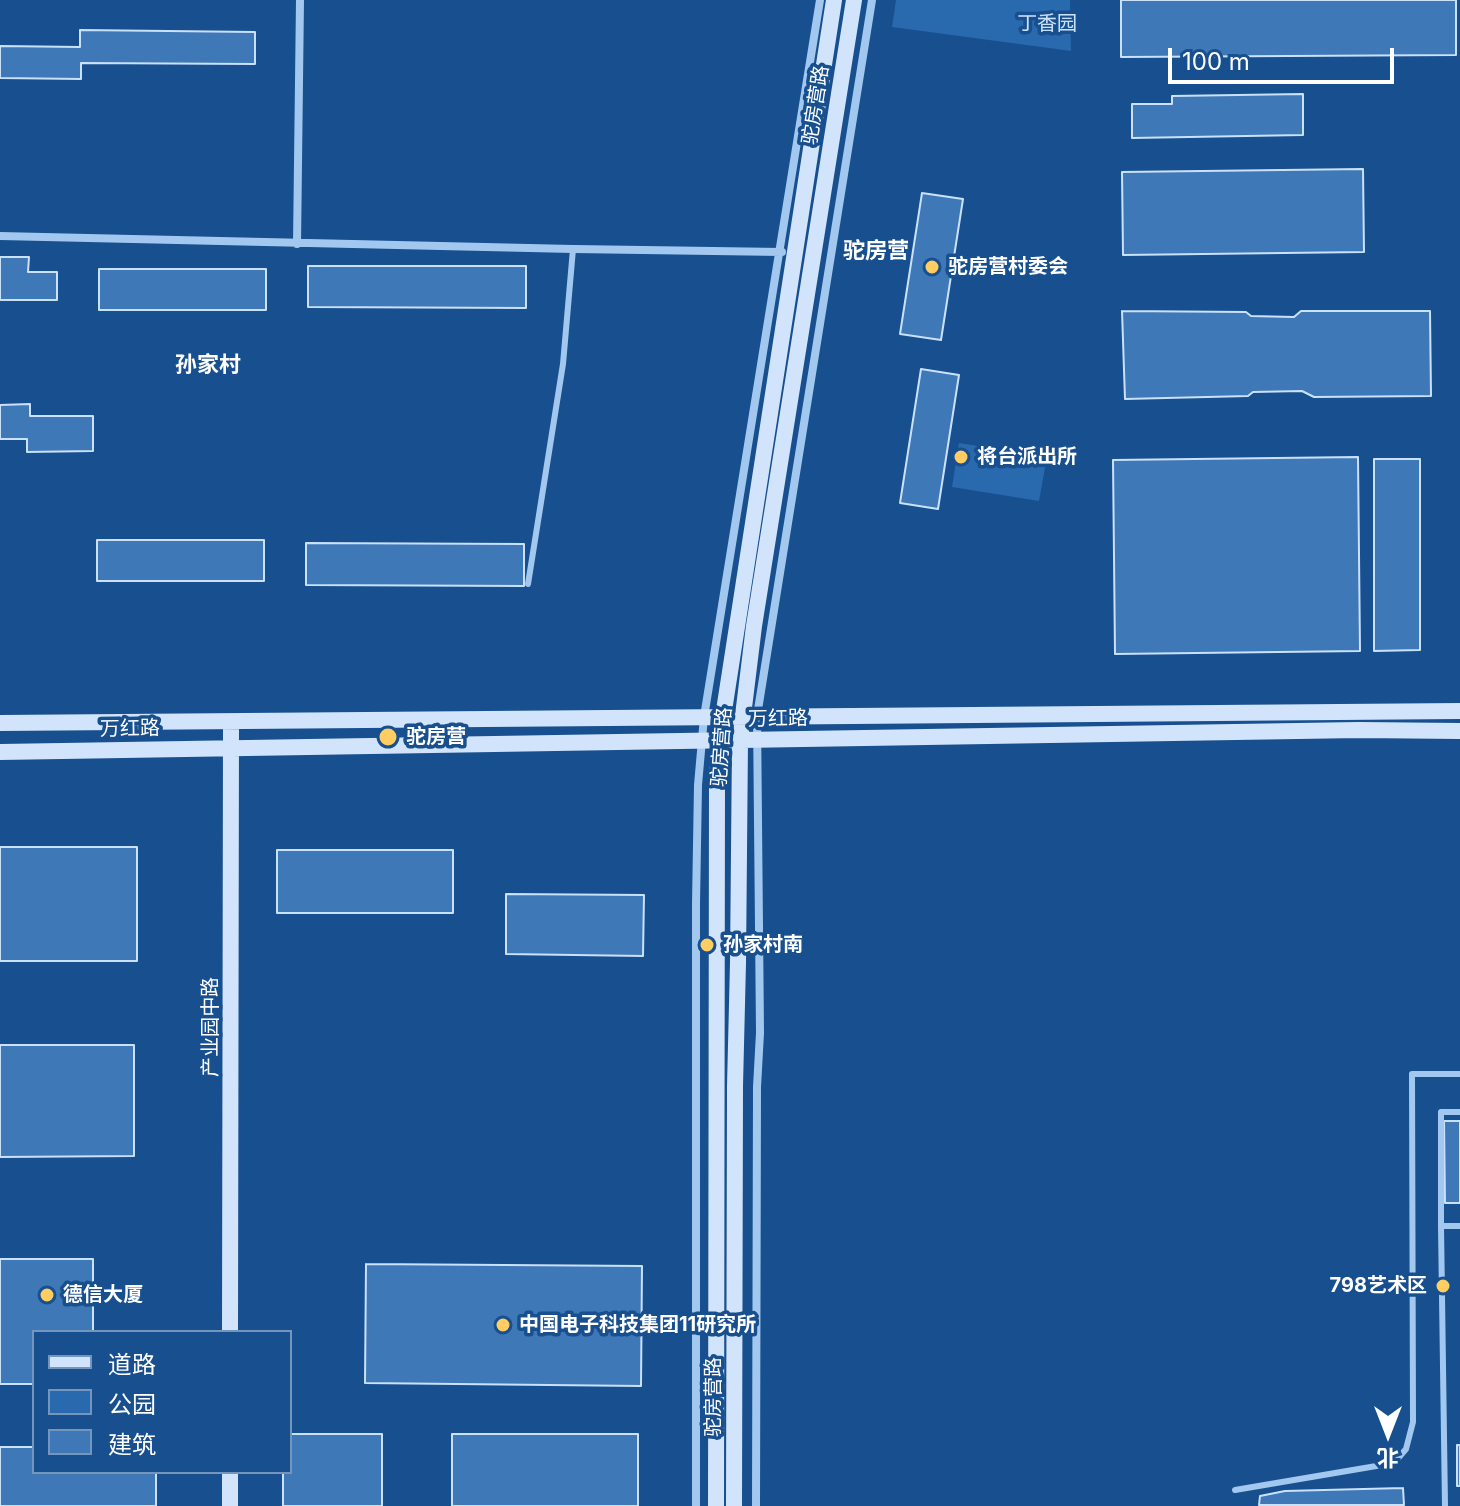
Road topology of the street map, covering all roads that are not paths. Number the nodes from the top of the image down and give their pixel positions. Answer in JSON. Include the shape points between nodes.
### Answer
{"nodes":[{"id":1,"x":300,"y":0,"type":"edge"},
{"id":2,"x":820,"y":0,"type":"edge"},
{"id":3,"x":834,"y":0,"type":"edge"},
{"id":4,"x":854,"y":0,"type":"edge"},
{"id":5,"x":872,"y":0,"type":"edge"},
{"id":6,"x":0,"y":236,"type":"edge"},
{"id":7,"x":297,"y":244,"type":"junction"},
{"id":8,"x":573,"y":249,"type":"junction"},
{"id":9,"x":787,"y":252,"type":"junction"},
{"id":10,"x":528,"y":584,"type":"dead end"},
{"id":11,"x":1460,"y":711,"type":"edge"},
{"id":12,"x":750,"y":716,"type":"junction"},
{"id":13,"x":704,"y":717,"type":"junction"},
{"id":14,"x":723,"y":717,"type":"junction"},
{"id":15,"x":231,"y":722,"type":"junction"},
{"id":16,"x":0,"y":723,"type":"edge"},
{"id":17,"x":1460,"y":731,"type":"edge"},
{"id":18,"x":721,"y":740,"type":"junction"},
{"id":19,"x":749,"y":740,"type":"junction"},
{"id":20,"x":702,"y":741,"type":"junction"},
{"id":21,"x":231,"y":748,"type":"junction"},
{"id":22,"x":0,"y":752,"type":"edge"},
{"id":23,"x":1460,"y":1074,"type":"edge"},
{"id":24,"x":1460,"y":1112,"type":"edge"},
{"id":25,"x":1441,"y":1226,"type":"junction"},
{"id":26,"x":1460,"y":1226,"type":"edge"},
{"id":27,"x":230,"y":1330,"type":"edge"},
{"id":28,"x":230,"y":1474,"type":"edge"},
{"id":29,"x":1235,"y":1490,"type":"dead end"},
{"id":30,"x":230,"y":1506,"type":"edge"},
{"id":31,"x":696,"y":1506,"type":"edge"},
{"id":32,"x":716,"y":1506,"type":"edge"},
{"id":33,"x":734,"y":1506,"type":"edge"},
{"id":34,"x":756,"y":1506,"type":"edge"},
{"id":35,"x":1445,"y":1506,"type":"edge"}],
"edges":[{"from":1,"to":7,"type":"street"},
{"from":2,"to":9,"type":"street"},
{"from":3,"to":9,"type":"street","name":"驼房营路"},
{"from":4,"to":12,"type":"street","name":"驼房营路","via":[[754,626]]},
{"from":5,"to":12,"type":"street"},
{"from":6,"to":7,"type":"street"},
{"from":7,"to":8,"type":"street"},
{"from":8,"to":9,"type":"street"},
{"from":8,"to":10,"type":"lane","via":[[563,364]]},
{"from":9,"to":13,"type":"street"},
{"from":9,"to":14,"type":"street","name":"驼房营路"},
{"from":11,"to":12,"type":"street","name":"万红路"},
{"from":12,"to":14,"type":"street","name":"万红路"},
{"from":12,"to":19,"type":"street","name":"驼房营路"},
{"from":13,"to":14,"type":"street","name":"万红路"},
{"from":13,"to":15,"type":"street","name":"万红路"},
{"from":13,"to":20,"type":"street"},
{"from":14,"to":18,"type":"street","name":"驼房营路"},
{"from":15,"to":16,"type":"street","name":"万红路"},
{"from":15,"to":21,"type":"street","name":"产业园中路"},
{"from":17,"to":19,"type":"street","name":"万红路"},
{"from":18,"to":19,"type":"street","name":"万红路"},
{"from":18,"to":20,"type":"street","name":"万红路"},
{"from":18,"to":32,"type":"street","name":"驼房营路"},
{"from":19,"to":33,"type":"street","name":"驼房营路","via":[[735,1086]]},
{"from":19,"to":34,"type":"street","via":[[760,1033]]},
{"from":20,"to":21,"type":"street","name":"万红路"},
{"from":20,"to":31,"type":"street","via":[[696,904]]},
{"from":21,"to":22,"type":"street","name":"万红路"},
{"from":21,"to":27,"type":"street","name":"产业园中路"},
{"from":23,"to":29,"type":"lane","via":[[1412,1074],[1413,1422],[1406,1449],[1394,1463]]},
{"from":24,"to":25,"type":"lane","via":[[1441,1112]]},
{"from":25,"to":26,"type":"lane"},
{"from":25,"to":35,"type":"lane"},
{"from":28,"to":30,"type":"street"}]}
